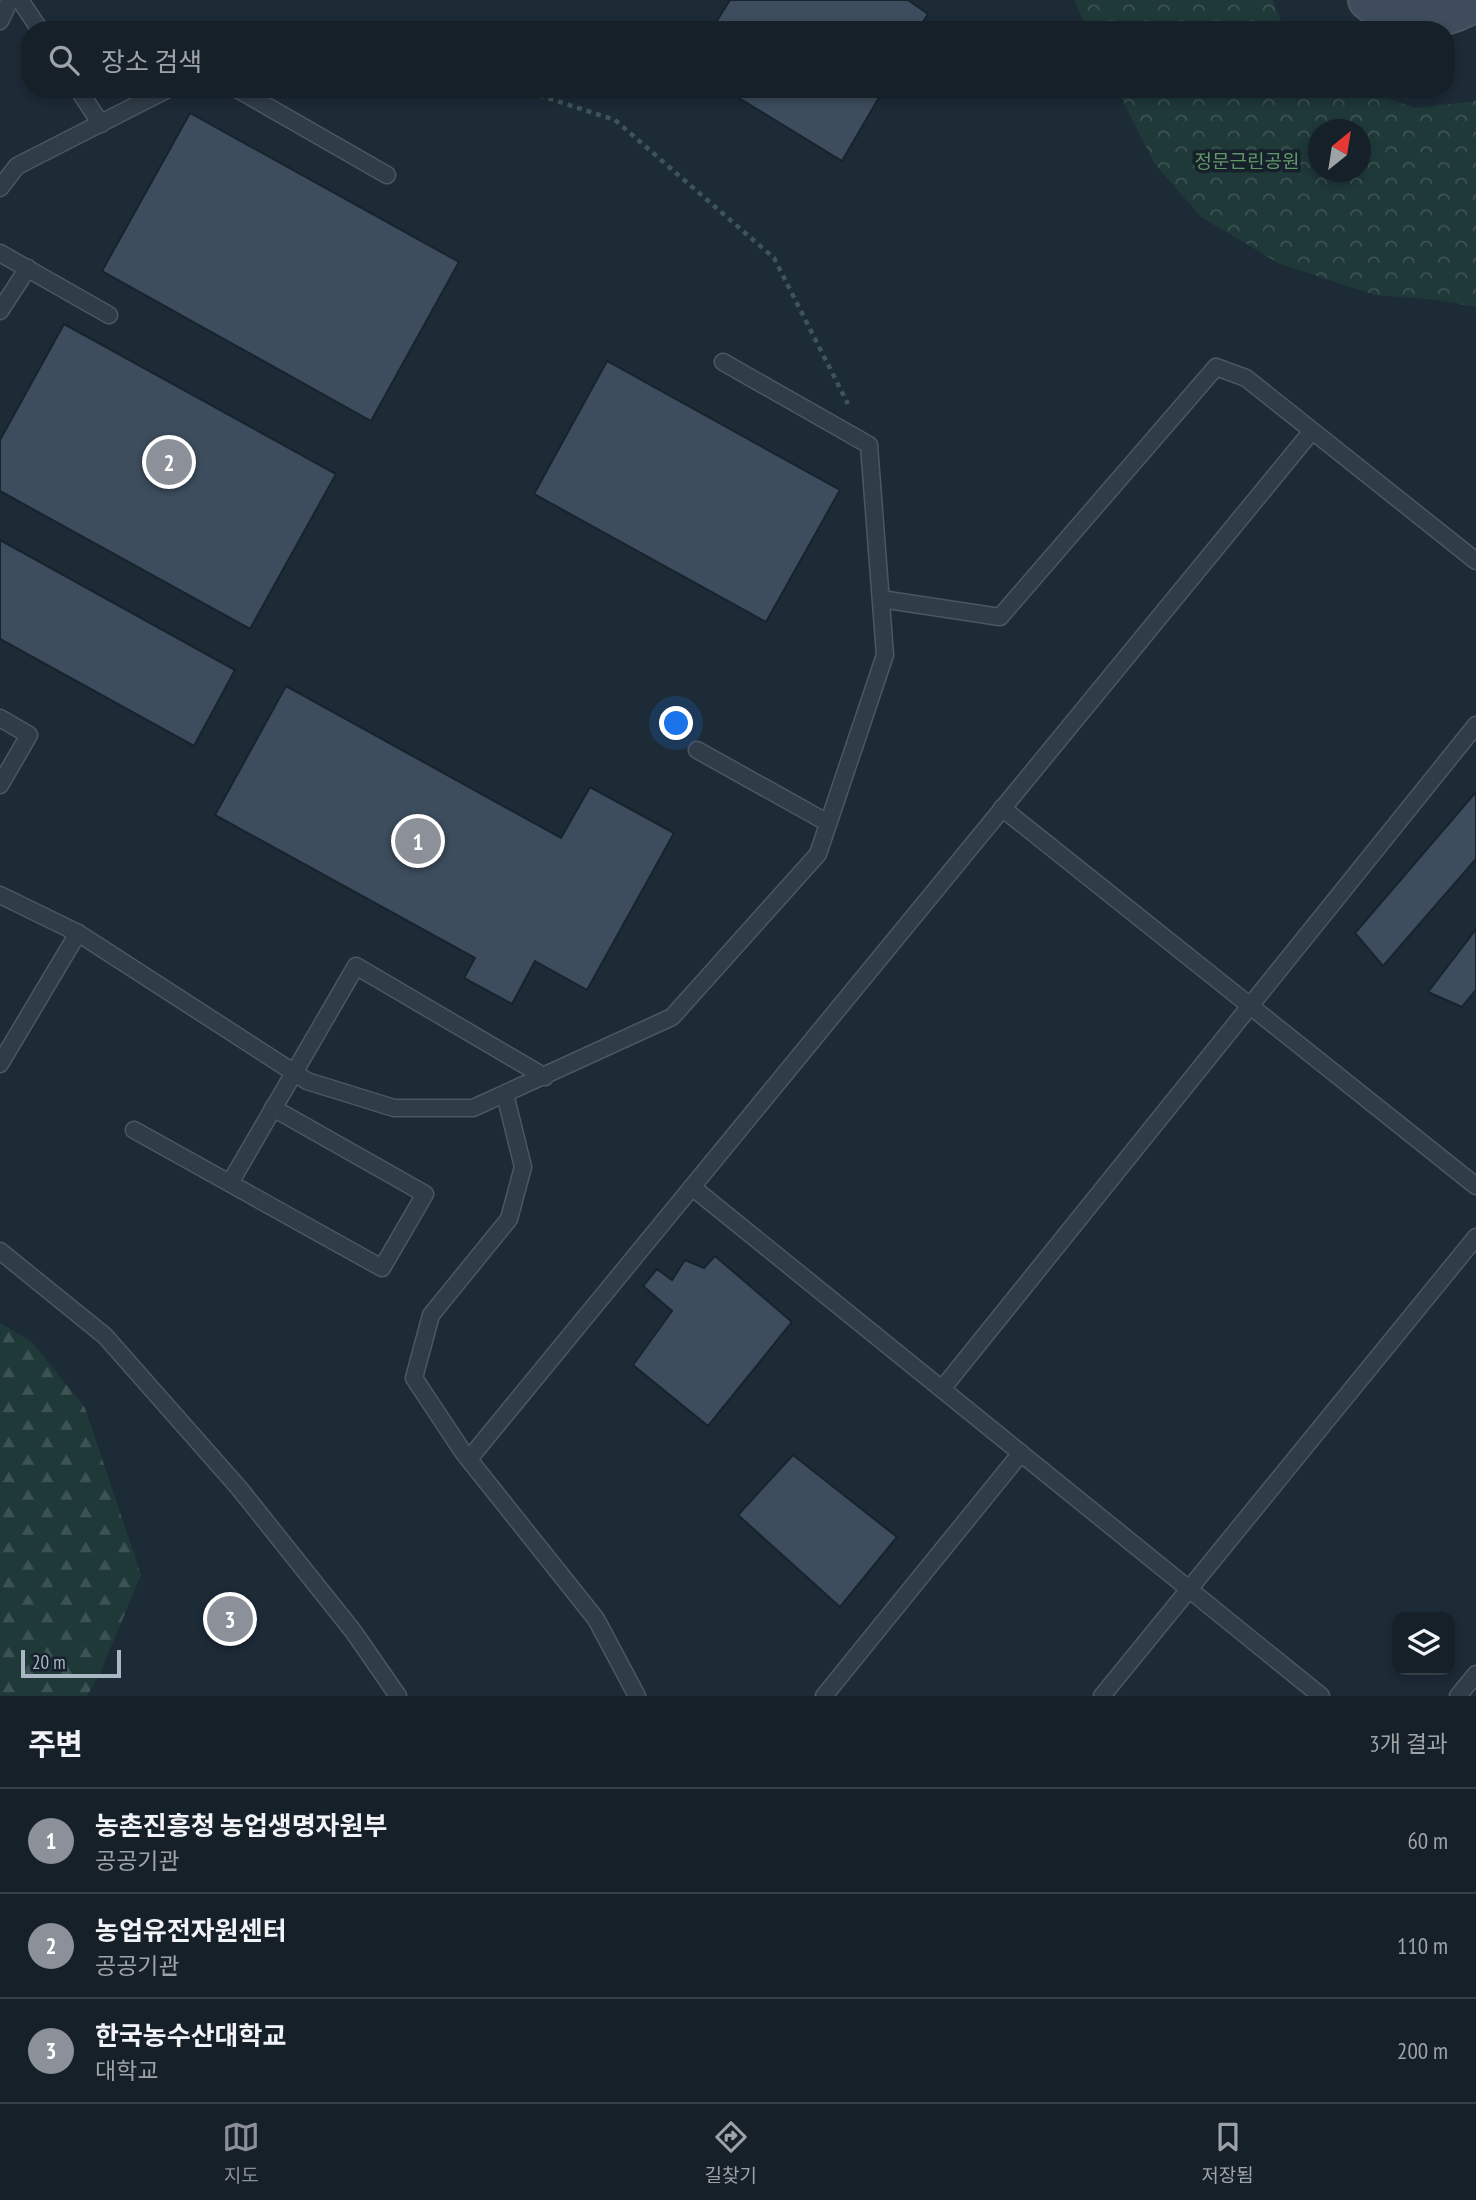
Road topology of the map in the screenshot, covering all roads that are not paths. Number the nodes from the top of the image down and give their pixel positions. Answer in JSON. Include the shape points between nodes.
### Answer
{"nodes":[{"id":1,"x":9,"y":0,"type":"edge"},
{"id":2,"x":20,"y":0,"type":"edge"},
{"id":3,"x":1368,"y":0,"type":"edge"},
{"id":4,"x":1476,"y":1,"type":"edge"},
{"id":5,"x":1431,"y":19,"type":"junction"},
{"id":6,"x":0,"y":21,"type":"edge"},
{"id":7,"x":34,"y":21,"type":"edge"},
{"id":8,"x":1454,"y":21,"type":"edge"},
{"id":9,"x":1455,"y":21,"type":"edge"},
{"id":10,"x":1476,"y":23,"type":"edge"},
{"id":11,"x":84,"y":98,"type":"edge"},
{"id":12,"x":151,"y":98,"type":"edge"},
{"id":13,"x":253,"y":98,"type":"edge"},
{"id":14,"x":101,"y":124,"type":"junction"},
{"id":15,"x":387,"y":175,"type":"dead end"},
{"id":16,"x":0,"y":188,"type":"edge"},
{"id":17,"x":0,"y":253,"type":"edge"},
{"id":18,"x":28,"y":268,"type":"junction"},
{"id":19,"x":0,"y":311,"type":"edge"},
{"id":20,"x":109,"y":314,"type":"dead end"},
{"id":21,"x":723,"y":362,"type":"dead end"},
{"id":22,"x":1312,"y":430,"type":"junction"},
{"id":23,"x":1476,"y":561,"type":"edge"},
{"id":24,"x":881,"y":599,"type":"junction"},
{"id":25,"x":0,"y":718,"type":"edge"},
{"id":26,"x":1476,"y":725,"type":"edge"},
{"id":27,"x":697,"y":750,"type":"dead end"},
{"id":28,"x":0,"y":785,"type":"edge"},
{"id":29,"x":1002,"y":808,"type":"junction"},
{"id":30,"x":828,"y":823,"type":"junction"},
{"id":31,"x":0,"y":895,"type":"edge"},
{"id":32,"x":78,"y":933,"type":"junction"},
{"id":33,"x":1250,"y":1006,"type":"junction"},
{"id":34,"x":0,"y":1064,"type":"edge"},
{"id":35,"x":294,"y":1073,"type":"junction"},
{"id":36,"x":545,"y":1077,"type":"junction"},
{"id":37,"x":505,"y":1094,"type":"junction"},
{"id":38,"x":273,"y":1108,"type":"junction"},
{"id":39,"x":134,"y":1130,"type":"dead end"},
{"id":40,"x":230,"y":1183,"type":"junction"},
{"id":41,"x":1476,"y":1186,"type":"edge"},
{"id":42,"x":692,"y":1187,"type":"junction"},
{"id":43,"x":1476,"y":1237,"type":"edge"},
{"id":44,"x":0,"y":1251,"type":"edge"},
{"id":45,"x":942,"y":1389,"type":"junction"},
{"id":46,"x":1021,"y":1453,"type":"junction"},
{"id":47,"x":469,"y":1459,"type":"junction"},
{"id":48,"x":1189,"y":1589,"type":"junction"},
{"id":49,"x":1476,"y":1674,"type":"edge"},
{"id":50,"x":398,"y":1696,"type":"edge"},
{"id":51,"x":637,"y":1696,"type":"edge"},
{"id":52,"x":824,"y":1696,"type":"edge"},
{"id":53,"x":1102,"y":1696,"type":"edge"},
{"id":54,"x":1321,"y":1696,"type":"edge"},
{"id":55,"x":1458,"y":1696,"type":"edge"}],
"edges":[{"from":1,"to":6,"type":"lane"},
{"from":2,"to":7,"type":"lane"},
{"from":3,"to":5,"type":"street","via":[[1401,17]]},
{"from":4,"to":5,"type":"street","via":[[1461,11]]},
{"from":5,"to":8,"type":"street"},
{"from":9,"to":10,"type":"street"},
{"from":11,"to":14,"type":"lane"},
{"from":12,"to":14,"type":"lane"},
{"from":13,"to":15,"type":"lane"},
{"from":14,"to":16,"type":"lane","via":[[18,166]]},
{"from":17,"to":18,"type":"lane"},
{"from":18,"to":19,"type":"lane"},
{"from":18,"to":20,"type":"lane"},
{"from":21,"to":24,"type":"lane","via":[[869,445]]},
{"from":22,"to":23,"type":"lane"},
{"from":22,"to":24,"type":"lane","via":[[1246,378],[1216,368],[1000,617]]},
{"from":22,"to":29,"type":"lane"},
{"from":24,"to":30,"type":"lane","via":[[885,655]]},
{"from":25,"to":28,"type":"lane","via":[[29,735]]},
{"from":26,"to":33,"type":"lane"},
{"from":27,"to":30,"type":"lane"},
{"from":29,"to":33,"type":"lane"},
{"from":29,"to":42,"type":"lane"},
{"from":30,"to":36,"type":"lane","via":[[818,854],[672,1017]]},
{"from":31,"to":32,"type":"lane"},
{"from":32,"to":34,"type":"lane"},
{"from":32,"to":35,"type":"lane"},
{"from":33,"to":41,"type":"lane"},
{"from":33,"to":45,"type":"lane"},
{"from":35,"to":36,"type":"lane","via":[[356,965]]},
{"from":35,"to":37,"type":"lane","via":[[394,1108],[473,1108]]},
{"from":35,"to":38,"type":"lane"},
{"from":36,"to":37,"type":"lane"},
{"from":37,"to":47,"type":"lane","via":[[523,1167],[509,1219],[431,1315],[414,1378]]},
{"from":38,"to":40,"type":"lane"},
{"from":38,"to":40,"type":"lane","via":[[425,1194],[407,1226],[382,1268]]},
{"from":39,"to":40,"type":"lane"},
{"from":42,"to":45,"type":"lane"},
{"from":42,"to":47,"type":"lane"},
{"from":43,"to":48,"type":"lane"},
{"from":44,"to":50,"type":"lane","via":[[114,1346],[239,1488],[353,1631]]},
{"from":45,"to":46,"type":"lane"},
{"from":46,"to":48,"type":"lane"},
{"from":46,"to":52,"type":"lane"},
{"from":47,"to":51,"type":"lane","via":[[596,1619]]},
{"from":48,"to":53,"type":"lane"},
{"from":48,"to":54,"type":"lane"},
{"from":49,"to":55,"type":"lane"}]}
